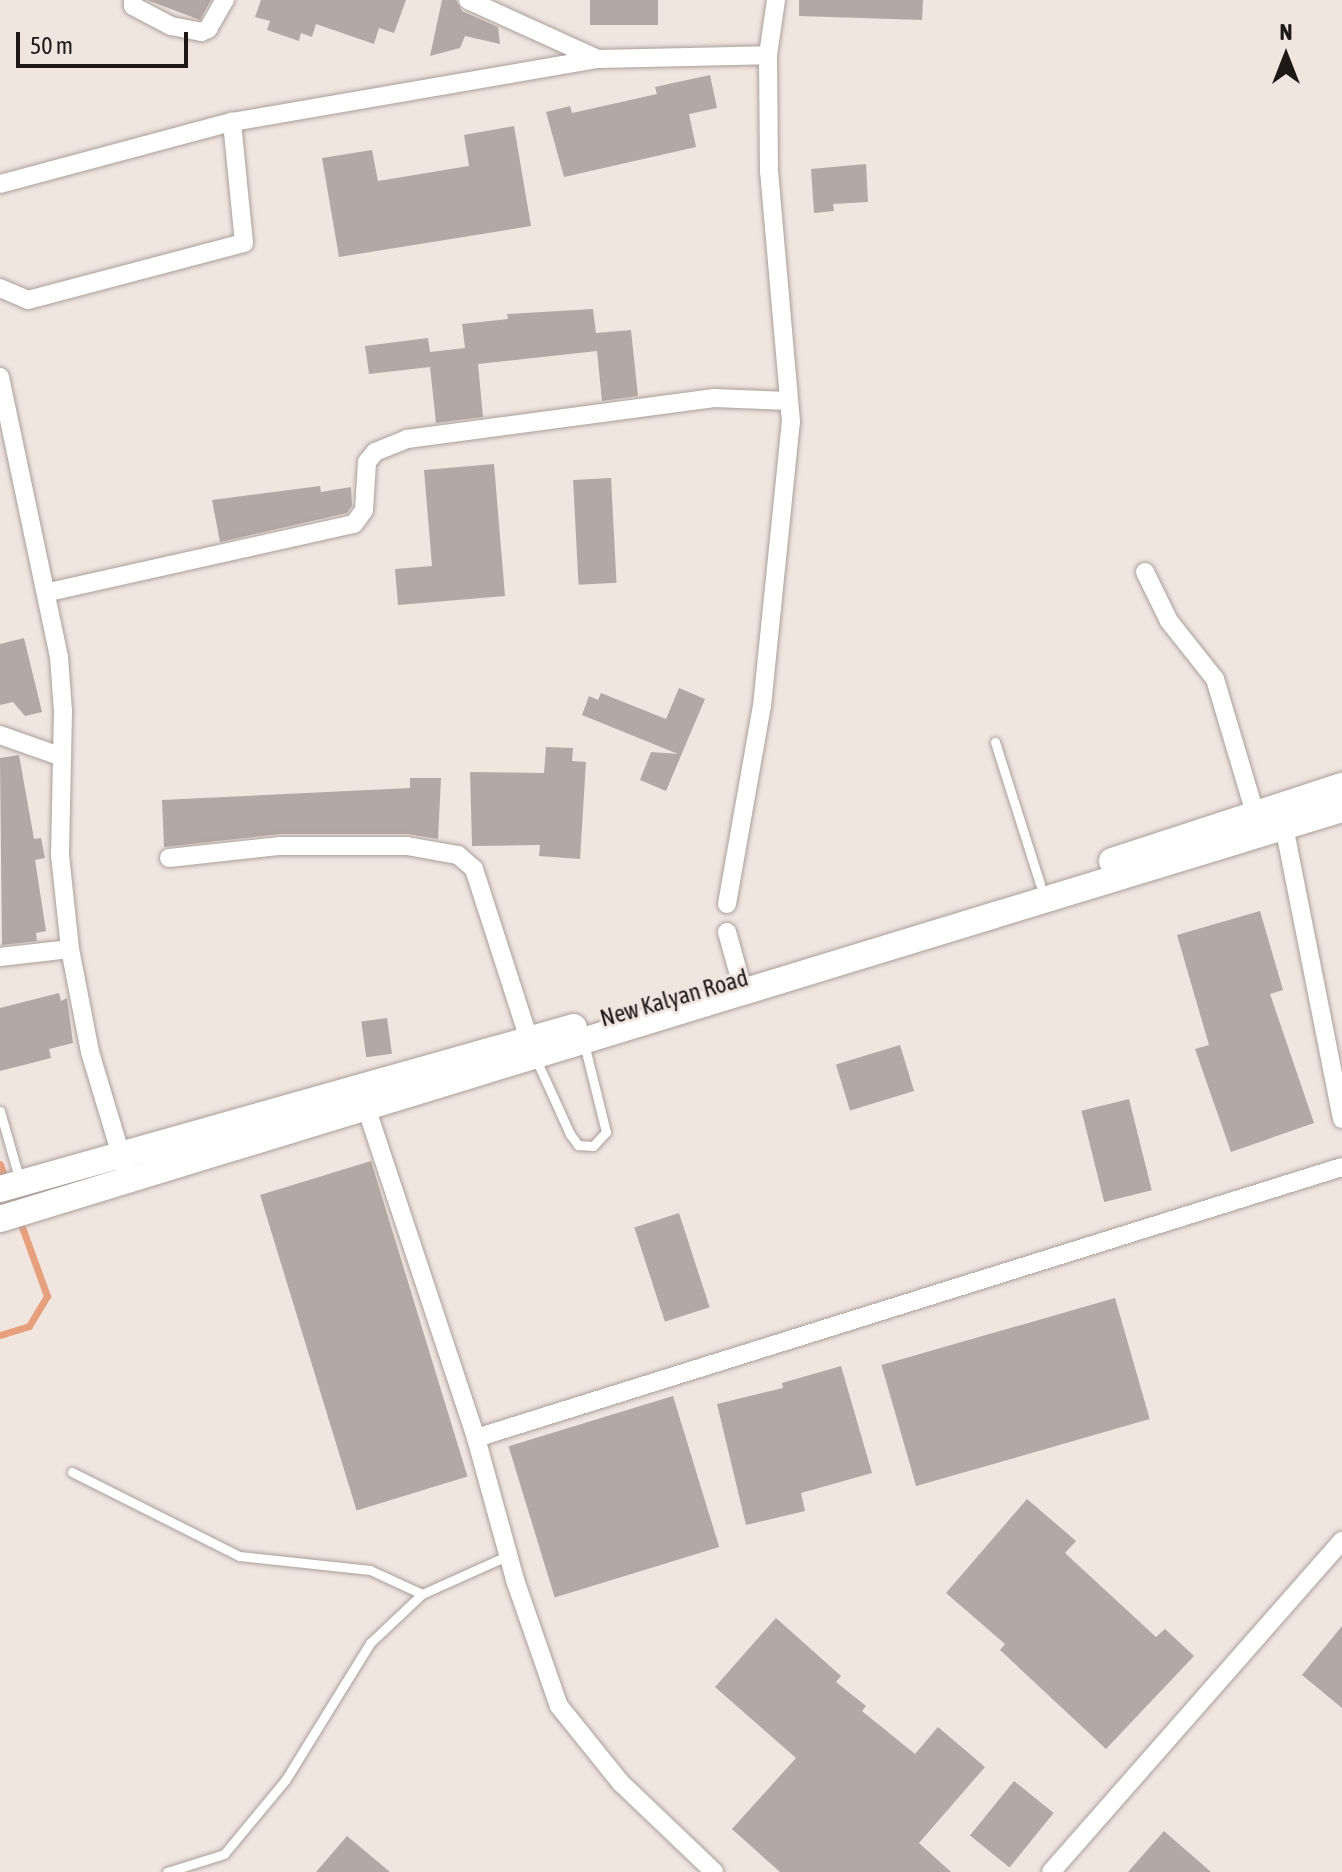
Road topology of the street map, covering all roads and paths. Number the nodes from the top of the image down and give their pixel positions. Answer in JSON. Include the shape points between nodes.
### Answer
{"nodes":[{"id":1,"x":133,"y":0,"type":"edge"},
{"id":2,"x":225,"y":0,"type":"edge"},
{"id":3,"x":468,"y":0,"type":"edge"},
{"id":4,"x":776,"y":0,"type":"edge"},
{"id":5,"x":768,"y":55,"type":"junction"},
{"id":6,"x":598,"y":59,"type":"junction"},
{"id":7,"x":232,"y":122,"type":"junction"},
{"id":8,"x":0,"y":184,"type":"edge"},
{"id":9,"x":0,"y":288,"type":"edge"},
{"id":10,"x":0,"y":377,"type":"edge"},
{"id":11,"x":788,"y":401,"type":"junction"},
{"id":12,"x":1145,"y":572,"type":"dead end"},
{"id":13,"x":49,"y":592,"type":"junction"},
{"id":14,"x":0,"y":735,"type":"edge"},
{"id":15,"x":995,"y":742,"type":"dead end"},
{"id":16,"x":62,"y":757,"type":"junction"},
{"id":17,"x":1342,"y":786,"type":"edge"},
{"id":18,"x":1342,"y":809,"type":"edge"},
{"id":19,"x":1270,"y":820,"type":"junction"},
{"id":20,"x":169,"y":858,"type":"dead end"},
{"id":21,"x":1043,"y":892,"type":"junction"},
{"id":22,"x":727,"y":904,"type":"dead end"},
{"id":23,"x":727,"y":932,"type":"dead end"},
{"id":24,"x":70,"y":949,"type":"junction"},
{"id":25,"x":0,"y":957,"type":"edge"},
{"id":26,"x":742,"y":986,"type":"junction"},
{"id":27,"x":583,"y":1041,"type":"junction"},
{"id":28,"x":531,"y":1047,"type":"junction"},
{"id":29,"x":362,"y":1096,"type":"junction"},
{"id":30,"x":0,"y":1111,"type":"edge"},
{"id":31,"x":1342,"y":1119,"type":"edge"},
{"id":32,"x":120,"y":1153,"type":"junction"},
{"id":33,"x":1342,"y":1167,"type":"edge"},
{"id":34,"x":130,"y":1183,"type":"junction"},
{"id":35,"x":10,"y":1186,"type":"edge"},
{"id":36,"x":0,"y":1219,"type":"edge"},
{"id":37,"x":476,"y":1438,"type":"junction"},
{"id":38,"x":72,"y":1472,"type":"dead end"},
{"id":39,"x":1342,"y":1541,"type":"edge"},
{"id":40,"x":509,"y":1555,"type":"junction"},
{"id":41,"x":422,"y":1594,"type":"junction"},
{"id":42,"x":167,"y":1872,"type":"edge"},
{"id":43,"x":714,"y":1872,"type":"edge"},
{"id":44,"x":1051,"y":1872,"type":"edge"}],
"edges":[{"from":1,"to":2,"type":"street","via":[[133,6],[171,26],[201,32]]},
{"from":3,"to":6,"type":"street"},
{"from":4,"to":5,"type":"street"},
{"from":5,"to":6,"type":"street"},
{"from":5,"to":11,"type":"street","via":[[769,172]]},
{"from":6,"to":7,"type":"street"},
{"from":7,"to":8,"type":"street"},
{"from":7,"to":9,"type":"street","via":[[244,243],[28,300]]},
{"from":10,"to":13,"type":"street"},
{"from":11,"to":13,"type":"street","via":[[714,398],[407,439],[375,452],[367,462],[364,510],[354,524]]},
{"from":11,"to":22,"type":"street","via":[[791,422],[762,706]]},
{"from":12,"to":19,"type":"street","via":[[1169,621],[1215,679]]},
{"from":13,"to":16,"type":"street","via":[[63,711]]},
{"from":14,"to":16,"type":"street"},
{"from":15,"to":21,"type":"lane"},
{"from":16,"to":24,"type":"street","via":[[60,855]]},
{"from":17,"to":19,"type":"street"},
{"from":18,"to":19,"type":"street"},
{"from":19,"to":21,"type":"street","name":"New Kalyan Road"},
{"from":19,"to":31,"type":"street"},
{"from":20,"to":28,"type":"street","via":[[280,846],[407,846],[458,855],[474,869]]},
{"from":21,"to":26,"type":"street","name":"New Kalyan Road"},
{"from":23,"to":26,"type":"street"},
{"from":24,"to":25,"type":"street"},
{"from":24,"to":32,"type":"street","via":[[90,1052]]},
{"from":26,"to":27,"type":"street","name":"New Kalyan Road"},
{"from":26,"to":28,"type":"street","name":"New Kalyan Road"},
{"from":27,"to":28,"type":"street","name":"New Kalyan Road"},
{"from":27,"to":28,"type":"lane","via":[[606,1132],[593,1146],[578,1145],[570,1134]]},
{"from":28,"to":29,"type":"street","name":"New Kalyan Road"},
{"from":29,"to":32,"type":"street","name":"New Kalyan Road"},
{"from":29,"to":34,"type":"street","name":"New Kalyan Road"},
{"from":29,"to":37,"type":"street"},
{"from":30,"to":35,"type":"lane"},
{"from":32,"to":34,"type":"street"},
{"from":32,"to":35,"type":"street","name":"New Kalyan Road"},
{"from":33,"to":37,"type":"street"},
{"from":34,"to":36,"type":"street","name":"New Kalyan Road"},
{"from":37,"to":40,"type":"street"},
{"from":38,"to":41,"type":"lane","via":[[239,1556],[370,1570]]},
{"from":39,"to":44,"type":"street"},
{"from":40,"to":41,"type":"lane"},
{"from":40,"to":43,"type":"street","via":[[559,1706],[621,1783]]},
{"from":41,"to":42,"type":"lane","via":[[370,1643],[286,1779],[224,1854]]}]}
